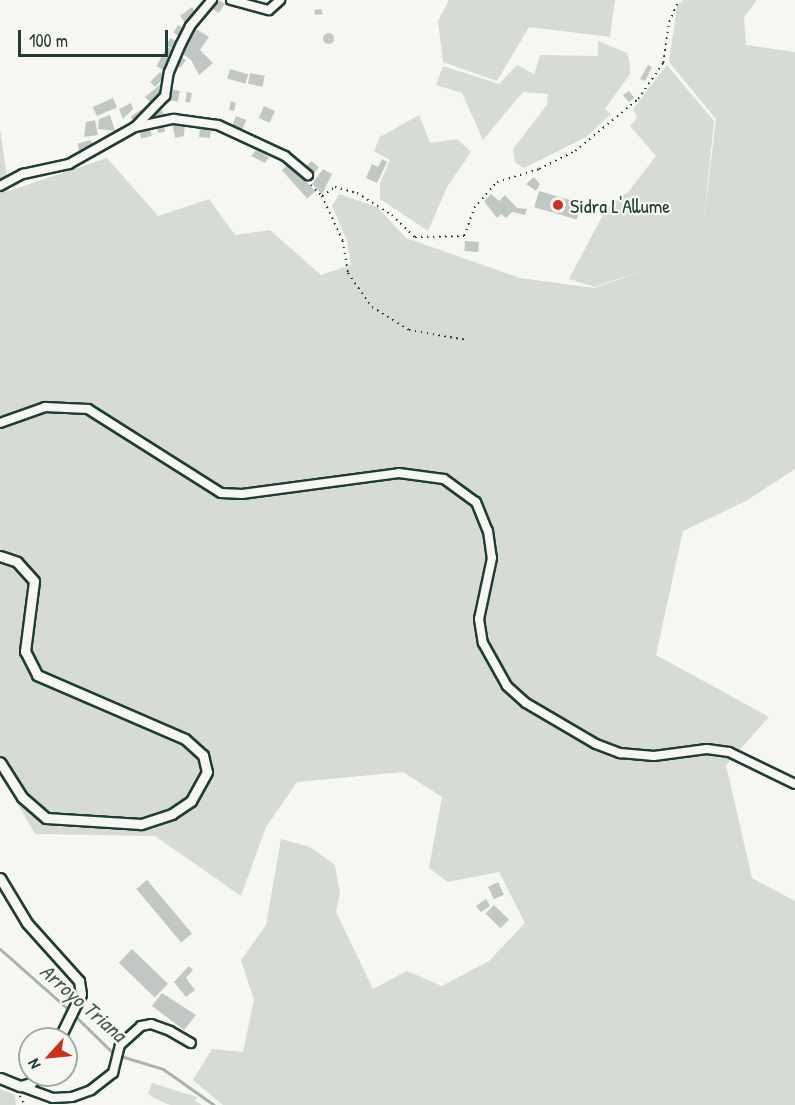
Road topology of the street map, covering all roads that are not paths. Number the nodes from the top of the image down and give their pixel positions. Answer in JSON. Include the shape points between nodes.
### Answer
{"nodes":[{"id":1,"x":212,"y":0,"type":"edge"},
{"id":2,"x":231,"y":0,"type":"edge"},
{"id":3,"x":280,"y":0,"type":"edge"},
{"id":4,"x":135,"y":127,"type":"junction"},
{"id":5,"x":308,"y":175,"type":"road end"},
{"id":6,"x":0,"y":186,"type":"edge"},
{"id":7,"x":0,"y":423,"type":"edge"},
{"id":8,"x":0,"y":556,"type":"edge"},
{"id":9,"x":0,"y":762,"type":"edge"},
{"id":10,"x":795,"y":784,"type":"edge"},
{"id":11,"x":0,"y":878,"type":"edge"},
{"id":12,"x":65,"y":1027,"type":"edge"},
{"id":13,"x":191,"y":1043,"type":"dead end"},
{"id":14,"x":0,"y":1078,"type":"edge"},
{"id":15,"x":18,"y":1085,"type":"edge"},
{"id":16,"x":23,"y":1087,"type":"edge"}],
"edges":[{"from":1,"to":4,"type":"street","via":[[190,26],[181,44],[169,72],[165,96]]},
{"from":2,"to":3,"type":"street","via":[[269,10]]},
{"from":4,"to":5,"type":"street","via":[[174,119],[218,125],[285,156]]},
{"from":4,"to":6,"type":"street","via":[[69,164],[23,174]]},
{"from":7,"to":10,"type":"street","via":[[45,406],[88,409],[221,492],[242,494],[399,473],[444,479],[476,502],[488,531],[492,558],[479,619],[483,643],[507,686],[526,703],[596,744],[620,753],[654,756],[707,749],[729,752]]},
{"from":8,"to":9,"type":"street","via":[[17,562],[34,581],[25,651],[37,675],[185,739],[203,755],[207,772],[191,801],[172,814],[141,824],[46,818],[22,797]]},
{"from":11,"to":12,"type":"street","via":[[27,923],[80,981],[81,994]]},
{"from":13,"to":16,"type":"street","via":[[151,1024],[130,1033],[119,1048],[118,1063],[103,1083],[72,1097],[53,1098]]},
{"from":14,"to":15,"type":"street"}]}
